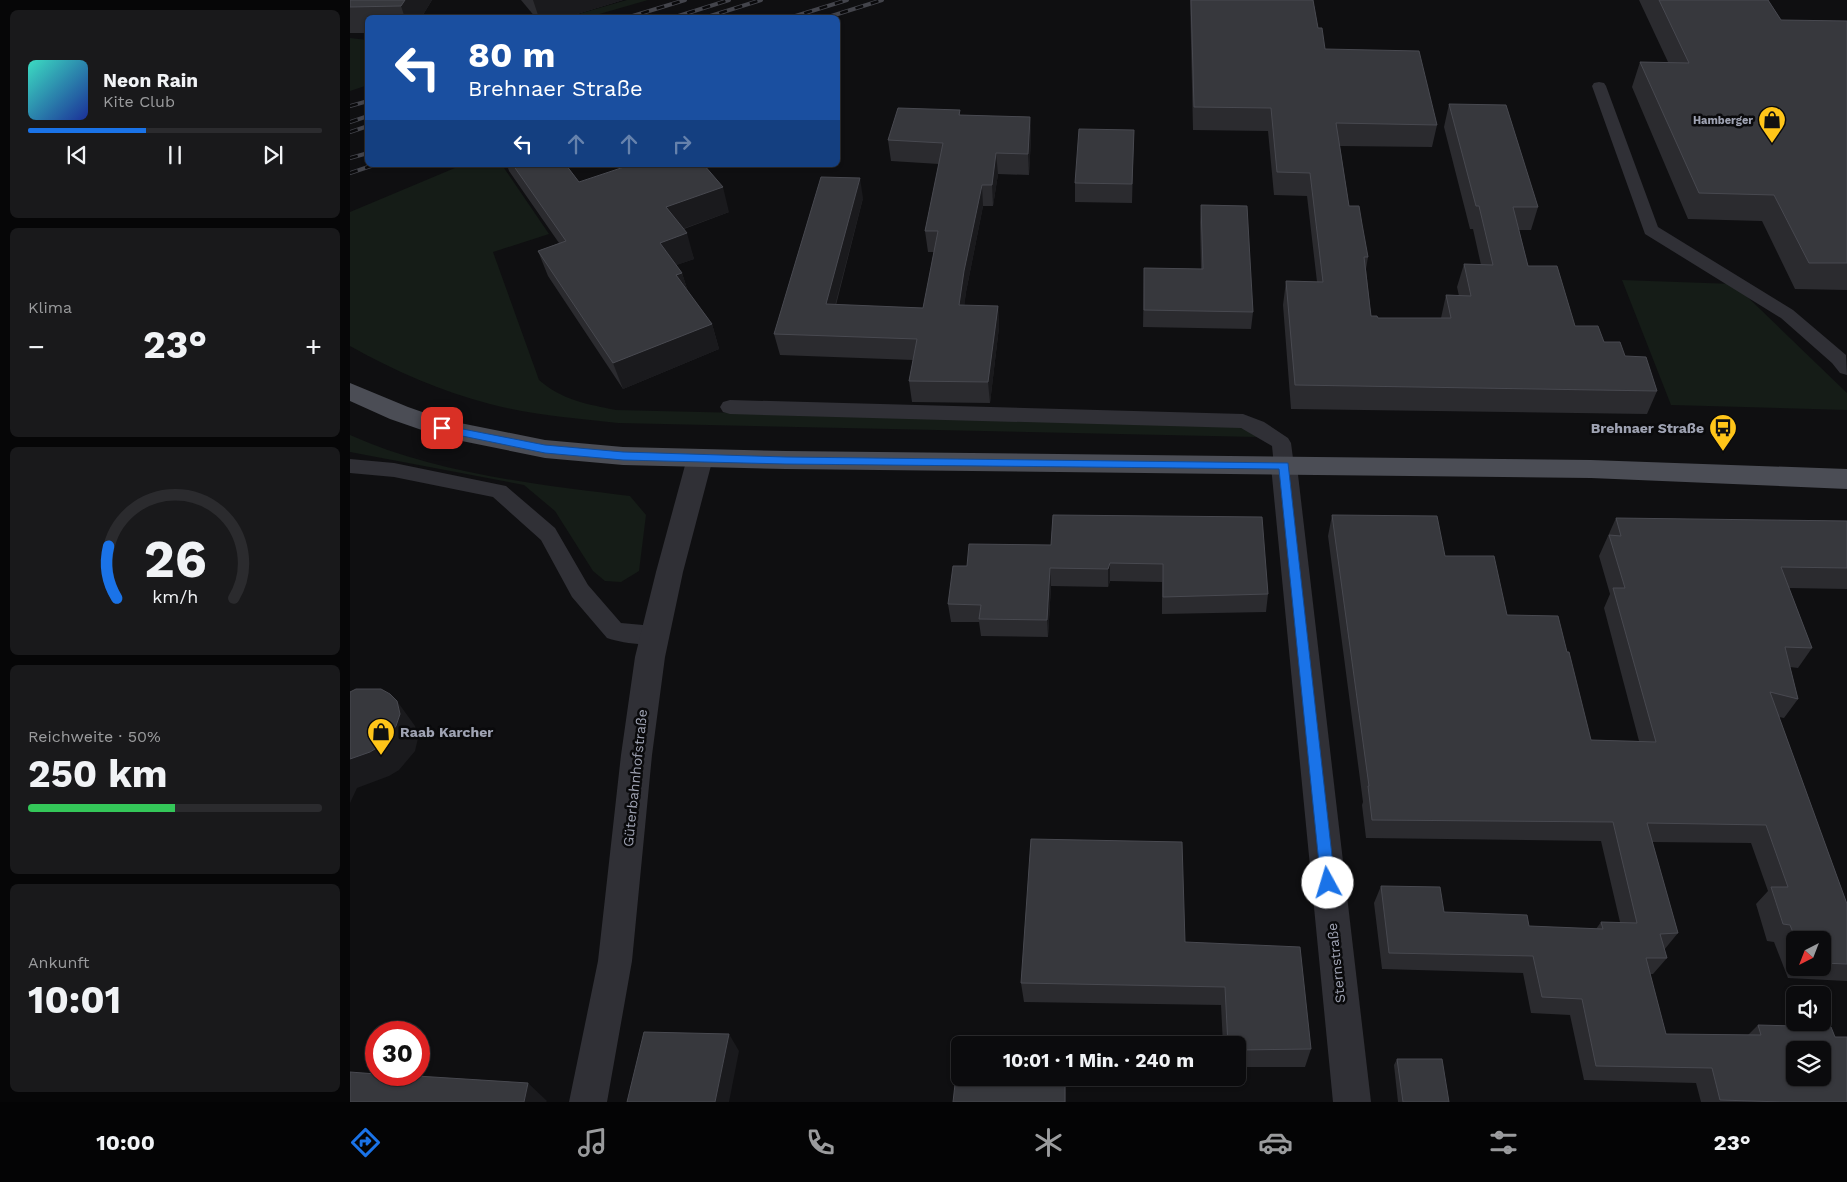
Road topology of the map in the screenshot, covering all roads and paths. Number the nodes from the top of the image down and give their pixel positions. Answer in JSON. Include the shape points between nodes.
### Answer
{"nodes":[{"id":1,"x":1599,"y":86,"type":"dead end"},
{"id":2,"x":1847,"y":369,"type":"edge"},
{"id":3,"x":350,"y":391,"type":"edge"},
{"id":4,"x":730,"y":407,"type":"dead end"},
{"id":5,"x":700,"y":458,"type":"junction"},
{"id":6,"x":350,"y":466,"type":"edge"},
{"id":7,"x":1284,"y":466,"type":"junction"},
{"id":8,"x":1847,"y":479,"type":"edge"},
{"id":9,"x":654,"y":635,"type":"junction"},
{"id":10,"x":588,"y":1102,"type":"edge"},
{"id":11,"x":1352,"y":1102,"type":"edge"}],
"edges":[{"from":1,"to":2,"type":"lane","via":[[1650,230],[1787,314]]},
{"from":3,"to":5,"type":"main road","via":[[442,428],[484,438],[545,449]]},
{"from":4,"to":7,"type":"lane","via":[[1243,421],[1281,443]]},
{"from":5,"to":7,"type":"main road"},
{"from":5,"to":9,"type":"street","name":"Güterbahnhofstraße"},
{"from":6,"to":9,"type":"lane","via":[[394,470],[499,491],[548,534],[580,591],[614,632]]},
{"from":7,"to":8,"type":"main road","via":[[1592,469]]},
{"from":7,"to":11,"type":"street","name":"Sternstraße"},
{"from":9,"to":10,"type":"street","name":"Güterbahnhofstraße","via":[[634,770],[615,962]]}]}
